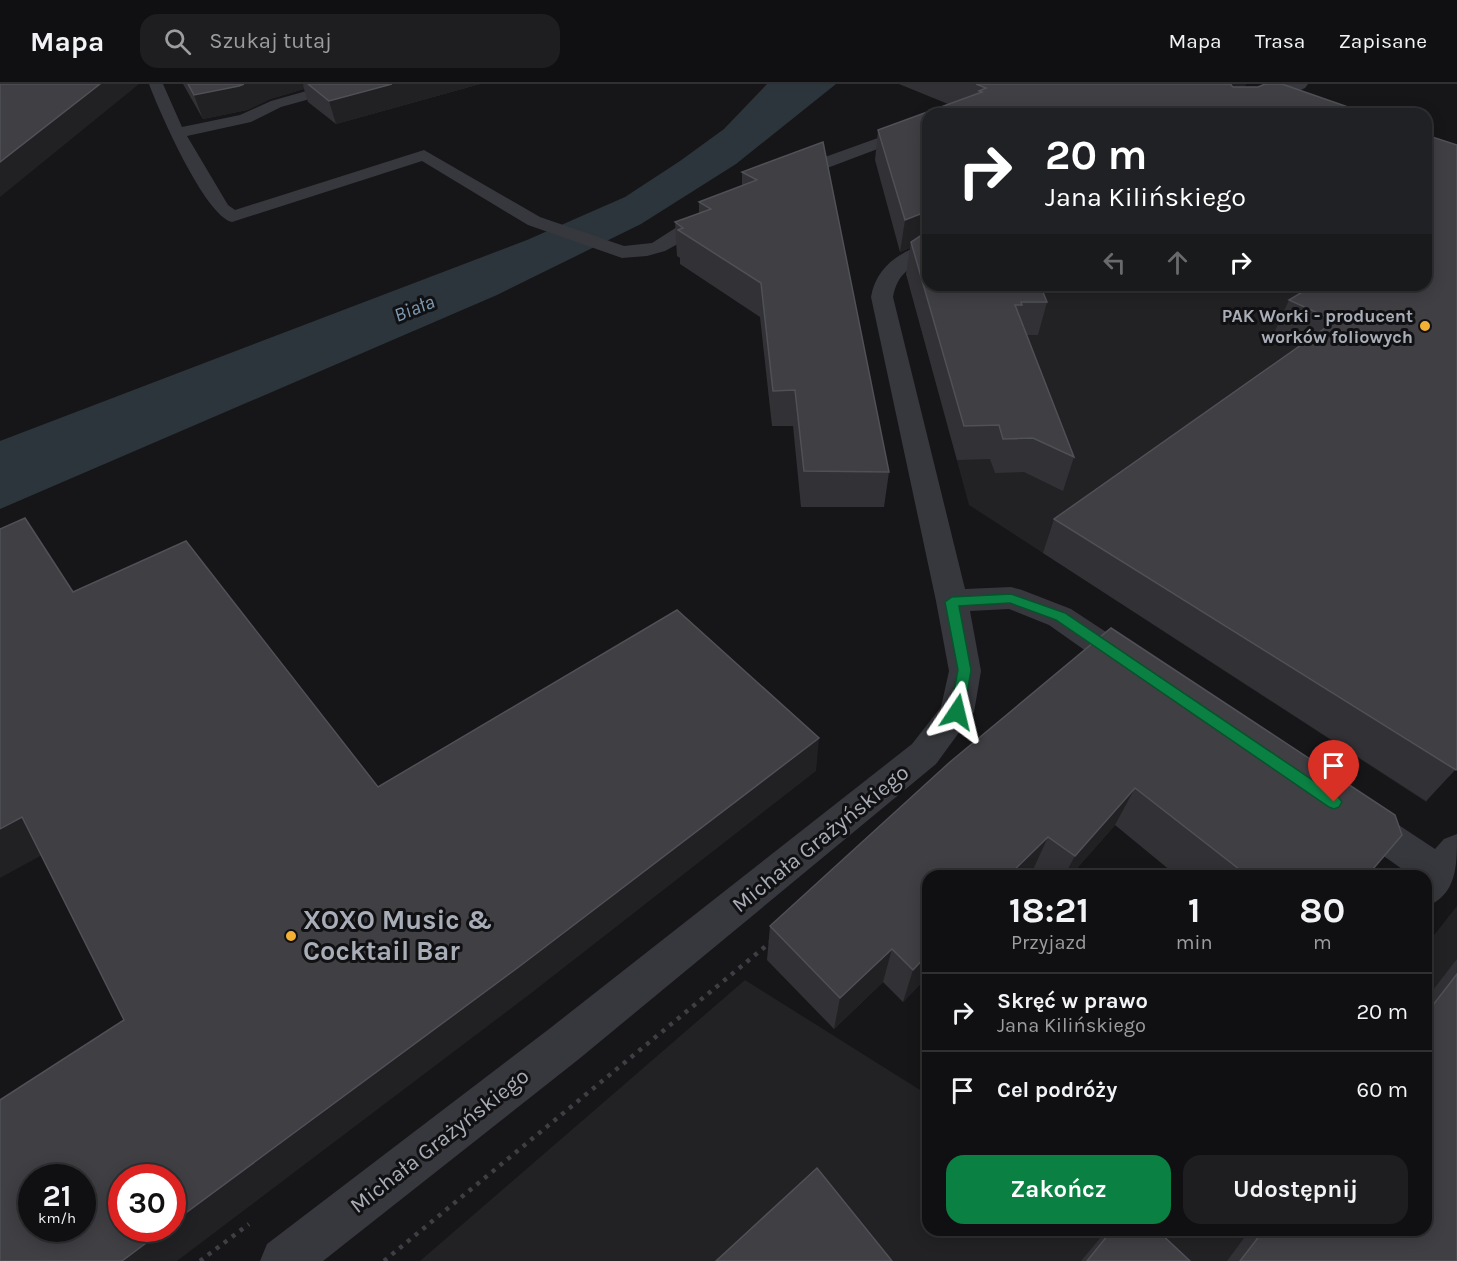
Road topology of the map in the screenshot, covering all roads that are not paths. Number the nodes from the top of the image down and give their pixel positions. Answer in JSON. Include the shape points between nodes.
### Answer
{"nodes":[{"id":1,"x":156,"y":84,"type":"edge"},
{"id":2,"x":348,"y":84,"type":"edge"},
{"id":3,"x":1299,"y":84,"type":"edge"},
{"id":4,"x":1270,"y":97,"type":"junction"},
{"id":5,"x":1290,"y":104,"type":"edge"},
{"id":6,"x":1245,"y":108,"type":"edge"},
{"id":7,"x":922,"y":127,"type":"edge"},
{"id":8,"x":177,"y":133,"type":"junction"},
{"id":9,"x":778,"y":180,"type":"edge"},
{"id":10,"x":726,"y":202,"type":"edge"},
{"id":11,"x":922,"y":253,"type":"edge"},
{"id":12,"x":952,"y":602,"type":"junction"},
{"id":13,"x":1158,"y":683,"type":"edge"},
{"id":14,"x":1334,"y":802,"type":"edge"},
{"id":15,"x":1441,"y":871,"type":"edge"},
{"id":16,"x":284,"y":1261,"type":"edge"}],
"edges":[{"from":1,"to":8,"type":"lane"},
{"from":2,"to":8,"type":"lane","via":[[276,104],[234,122]]},
{"from":3,"to":4,"type":"street"},
{"from":4,"to":5,"type":"street"},
{"from":4,"to":6,"type":"street"},
{"from":7,"to":9,"type":"lane"},
{"from":8,"to":10,"type":"lane","via":[[221,208],[232,217],[424,154],[534,221],[622,252],[637,254],[662,247]]},
{"from":11,"to":12,"type":"street","name":"Michała Grażyńskiego","via":[[891,272],[884,282],[882,297]]},
{"from":12,"to":13,"type":"street","via":[[1011,598],[1060,617]]},
{"from":12,"to":16,"type":"street","name":"Michała Grażyńskiego","via":[[964,670],[959,702],[957,712],[924,754],[573,1036]]},
{"from":14,"to":15,"type":"street"}]}
